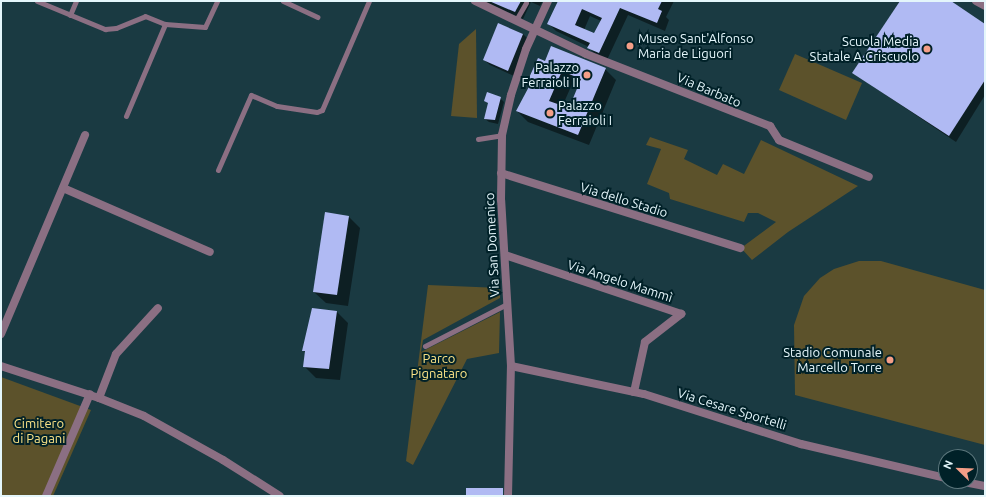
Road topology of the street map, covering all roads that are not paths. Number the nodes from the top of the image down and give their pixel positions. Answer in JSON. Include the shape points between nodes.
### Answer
{"nodes":[{"id":1,"x":37,"y":1,"type":"edge"},
{"id":2,"x":76,"y":1,"type":"edge"},
{"id":3,"x":217,"y":1,"type":"edge"},
{"id":4,"x":283,"y":1,"type":"edge"},
{"id":5,"x":369,"y":1,"type":"edge"},
{"id":6,"x":475,"y":1,"type":"edge"},
{"id":7,"x":548,"y":1,"type":"edge"},
{"id":8,"x":976,"y":1,"type":"edge"},
{"id":9,"x":526,"y":3,"type":"dead end"},
{"id":10,"x":985,"y":6,"type":"edge"},
{"id":11,"x":70,"y":15,"type":"junction"},
{"id":12,"x":318,"y":17,"type":"dead end"},
{"id":13,"x":516,"y":20,"type":"junction"},
{"id":14,"x":166,"y":24,"type":"junction"},
{"id":15,"x":535,"y":30,"type":"junction"},
{"id":16,"x":126,"y":116,"type":"dead end"},
{"id":17,"x":85,"y":135,"type":"dead end"},
{"id":18,"x":502,"y":135,"type":"junction"},
{"id":19,"x":478,"y":139,"type":"dead end"},
{"id":20,"x":218,"y":170,"type":"dead end"},
{"id":21,"x":501,"y":173,"type":"junction"},
{"id":22,"x":869,"y":177,"type":"dead end"},
{"id":23,"x":63,"y":188,"type":"junction"},
{"id":24,"x":741,"y":248,"type":"dead end"},
{"id":25,"x":210,"y":252,"type":"dead end"},
{"id":26,"x":505,"y":255,"type":"junction"},
{"id":27,"x":507,"y":304,"type":"junction"},
{"id":28,"x":158,"y":308,"type":"dead end"},
{"id":29,"x":1,"y":334,"type":"edge"},
{"id":30,"x":424,"y":346,"type":"dead end"},
{"id":31,"x":1,"y":366,"type":"edge"},
{"id":32,"x":511,"y":366,"type":"junction"},
{"id":33,"x":634,"y":392,"type":"junction"},
{"id":34,"x":90,"y":394,"type":"junction"},
{"id":35,"x":99,"y":398,"type":"junction"},
{"id":36,"x":938,"y":476,"type":"edge"},
{"id":37,"x":46,"y":496,"type":"edge"},
{"id":38,"x":280,"y":496,"type":"edge"},
{"id":39,"x":508,"y":496,"type":"edge"}],
"edges":[{"from":1,"to":11,"type":"lane"},
{"from":2,"to":11,"type":"lane"},
{"from":3,"to":14,"type":"lane","via":[[205,27]]},
{"from":4,"to":12,"type":"lane"},
{"from":5,"to":20,"type":"lane","via":[[322,110],[317,112],[277,106],[251,95]]},
{"from":6,"to":13,"type":"street","name":"Via Barbato"},
{"from":7,"to":15,"type":"street","name":"Via San Domenico"},
{"from":8,"to":10,"type":"street"},
{"from":9,"to":13,"type":"lane"},
{"from":11,"to":14,"type":"lane","via":[[105,29],[116,28],[145,16]]},
{"from":13,"to":15,"type":"street","name":"Via Barbato"},
{"from":14,"to":16,"type":"lane"},
{"from":15,"to":18,"type":"street","name":"Via San Domenico","via":[[511,95]]},
{"from":15,"to":22,"type":"street","name":"Via Barbato","via":[[586,54],[770,126],[779,140]]},
{"from":17,"to":23,"type":"street"},
{"from":18,"to":19,"type":"lane"},
{"from":18,"to":21,"type":"street","name":"Via San Domenico"},
{"from":21,"to":24,"type":"street","name":"Via dello Stadio"},
{"from":21,"to":26,"type":"street","name":"Via San Domenico"},
{"from":23,"to":25,"type":"street"},
{"from":23,"to":29,"type":"street"},
{"from":26,"to":27,"type":"street","name":"Via San Domenico"},
{"from":26,"to":33,"type":"street","name":"Via Angelo Mammì","via":[[681,314],[645,342]]},
{"from":27,"to":30,"type":"lane"},
{"from":27,"to":32,"type":"street","name":"Via San Domenico"},
{"from":28,"to":35,"type":"street","via":[[116,354]]},
{"from":31,"to":34,"type":"street"},
{"from":32,"to":33,"type":"street","name":"Via Cesare Sportelli"},
{"from":32,"to":39,"type":"street","name":"Via San Domenico"},
{"from":33,"to":36,"type":"street","name":"Via Cesare Sportelli","via":[[761,429],[801,444]]},
{"from":34,"to":35,"type":"street"},
{"from":34,"to":37,"type":"street"},
{"from":35,"to":38,"type":"street","via":[[167,427]]}]}
